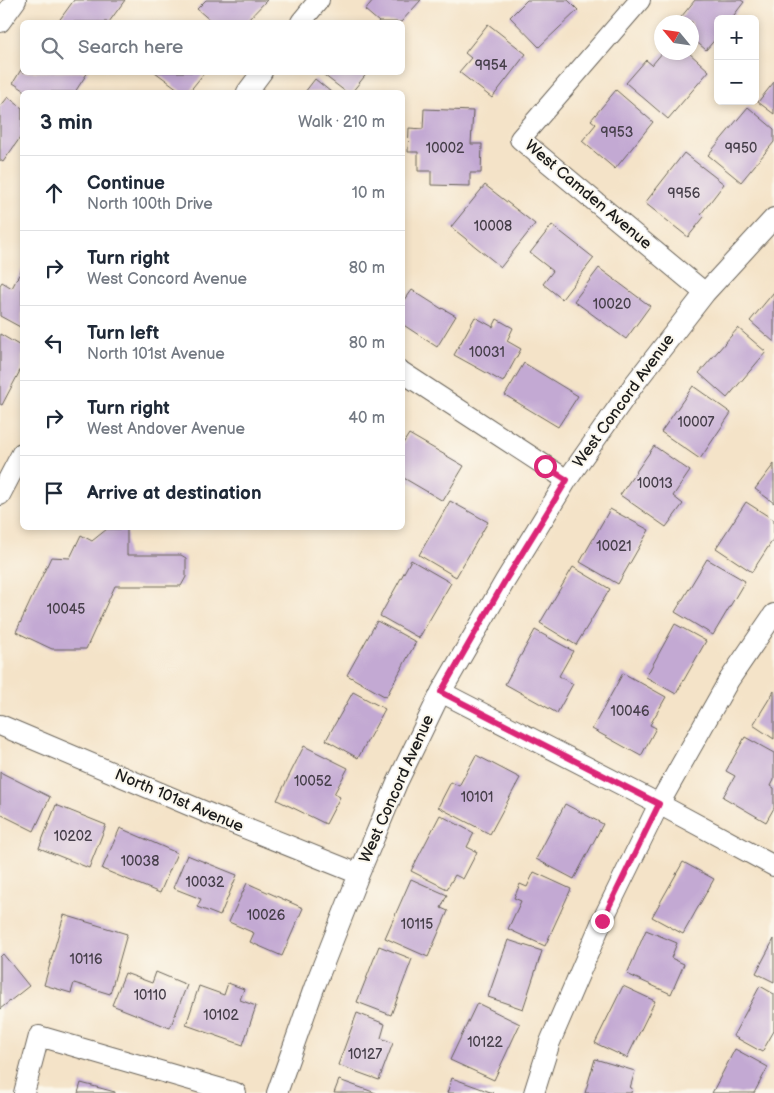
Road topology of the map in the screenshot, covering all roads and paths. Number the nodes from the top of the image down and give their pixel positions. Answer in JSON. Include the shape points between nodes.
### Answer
{"nodes":[{"id":1,"x":16,"y":0,"type":"edge"},
{"id":2,"x":319,"y":0,"type":"edge"},
{"id":3,"x":640,"y":0,"type":"edge"},
{"id":4,"x":303,"y":20,"type":"edge"},
{"id":5,"x":0,"y":22,"type":"edge"},
{"id":6,"x":260,"y":75,"type":"edge"},
{"id":7,"x":249,"y":90,"type":"edge"},
{"id":8,"x":774,"y":218,"type":"edge"},
{"id":9,"x":705,"y":293,"type":"junction"},
{"id":10,"x":405,"y":374,"type":"edge"},
{"id":11,"x":20,"y":457,"type":"edge"},
{"id":12,"x":567,"y":480,"type":"junction"},
{"id":13,"x":0,"y":495,"type":"edge"},
{"id":14,"x":774,"y":614,"type":"edge"},
{"id":15,"x":441,"y":692,"type":"junction"},
{"id":16,"x":0,"y":725,"type":"edge"},
{"id":17,"x":659,"y":804,"type":"junction"},
{"id":18,"x":774,"y":866,"type":"edge"},
{"id":19,"x":358,"y":874,"type":"junction"},
{"id":20,"x":24,"y":1093,"type":"edge"},
{"id":21,"x":236,"y":1093,"type":"edge"},
{"id":22,"x":277,"y":1093,"type":"edge"},
{"id":23,"x":534,"y":1093,"type":"edge"}],
"edges":[{"from":1,"to":5,"type":"street"},
{"from":2,"to":4,"type":"street"},
{"from":3,"to":9,"type":"street","name":"West Camden Avenue","via":[[520,139]]},
{"from":6,"to":7,"type":"street"},
{"from":8,"to":9,"type":"street","name":"West Concord Avenue"},
{"from":9,"to":12,"type":"street","name":"West Concord Avenue","via":[[635,382]]},
{"from":10,"to":12,"type":"street"},
{"from":11,"to":13,"type":"street"},
{"from":12,"to":15,"type":"street","name":"West Concord Avenue"},
{"from":14,"to":17,"type":"street","via":[[729,680]]},
{"from":15,"to":17,"type":"street"},
{"from":15,"to":19,"type":"street","name":"West Concord Avenue"},
{"from":16,"to":19,"type":"street","name":"North 101st Avenue"},
{"from":17,"to":18,"type":"street"},
{"from":17,"to":23,"type":"street","via":[[602,921],[550,1042]]},
{"from":19,"to":22,"type":"street","name":"West Concord Avenue"},
{"from":20,"to":21,"type":"street","via":[[39,1036]]}]}
